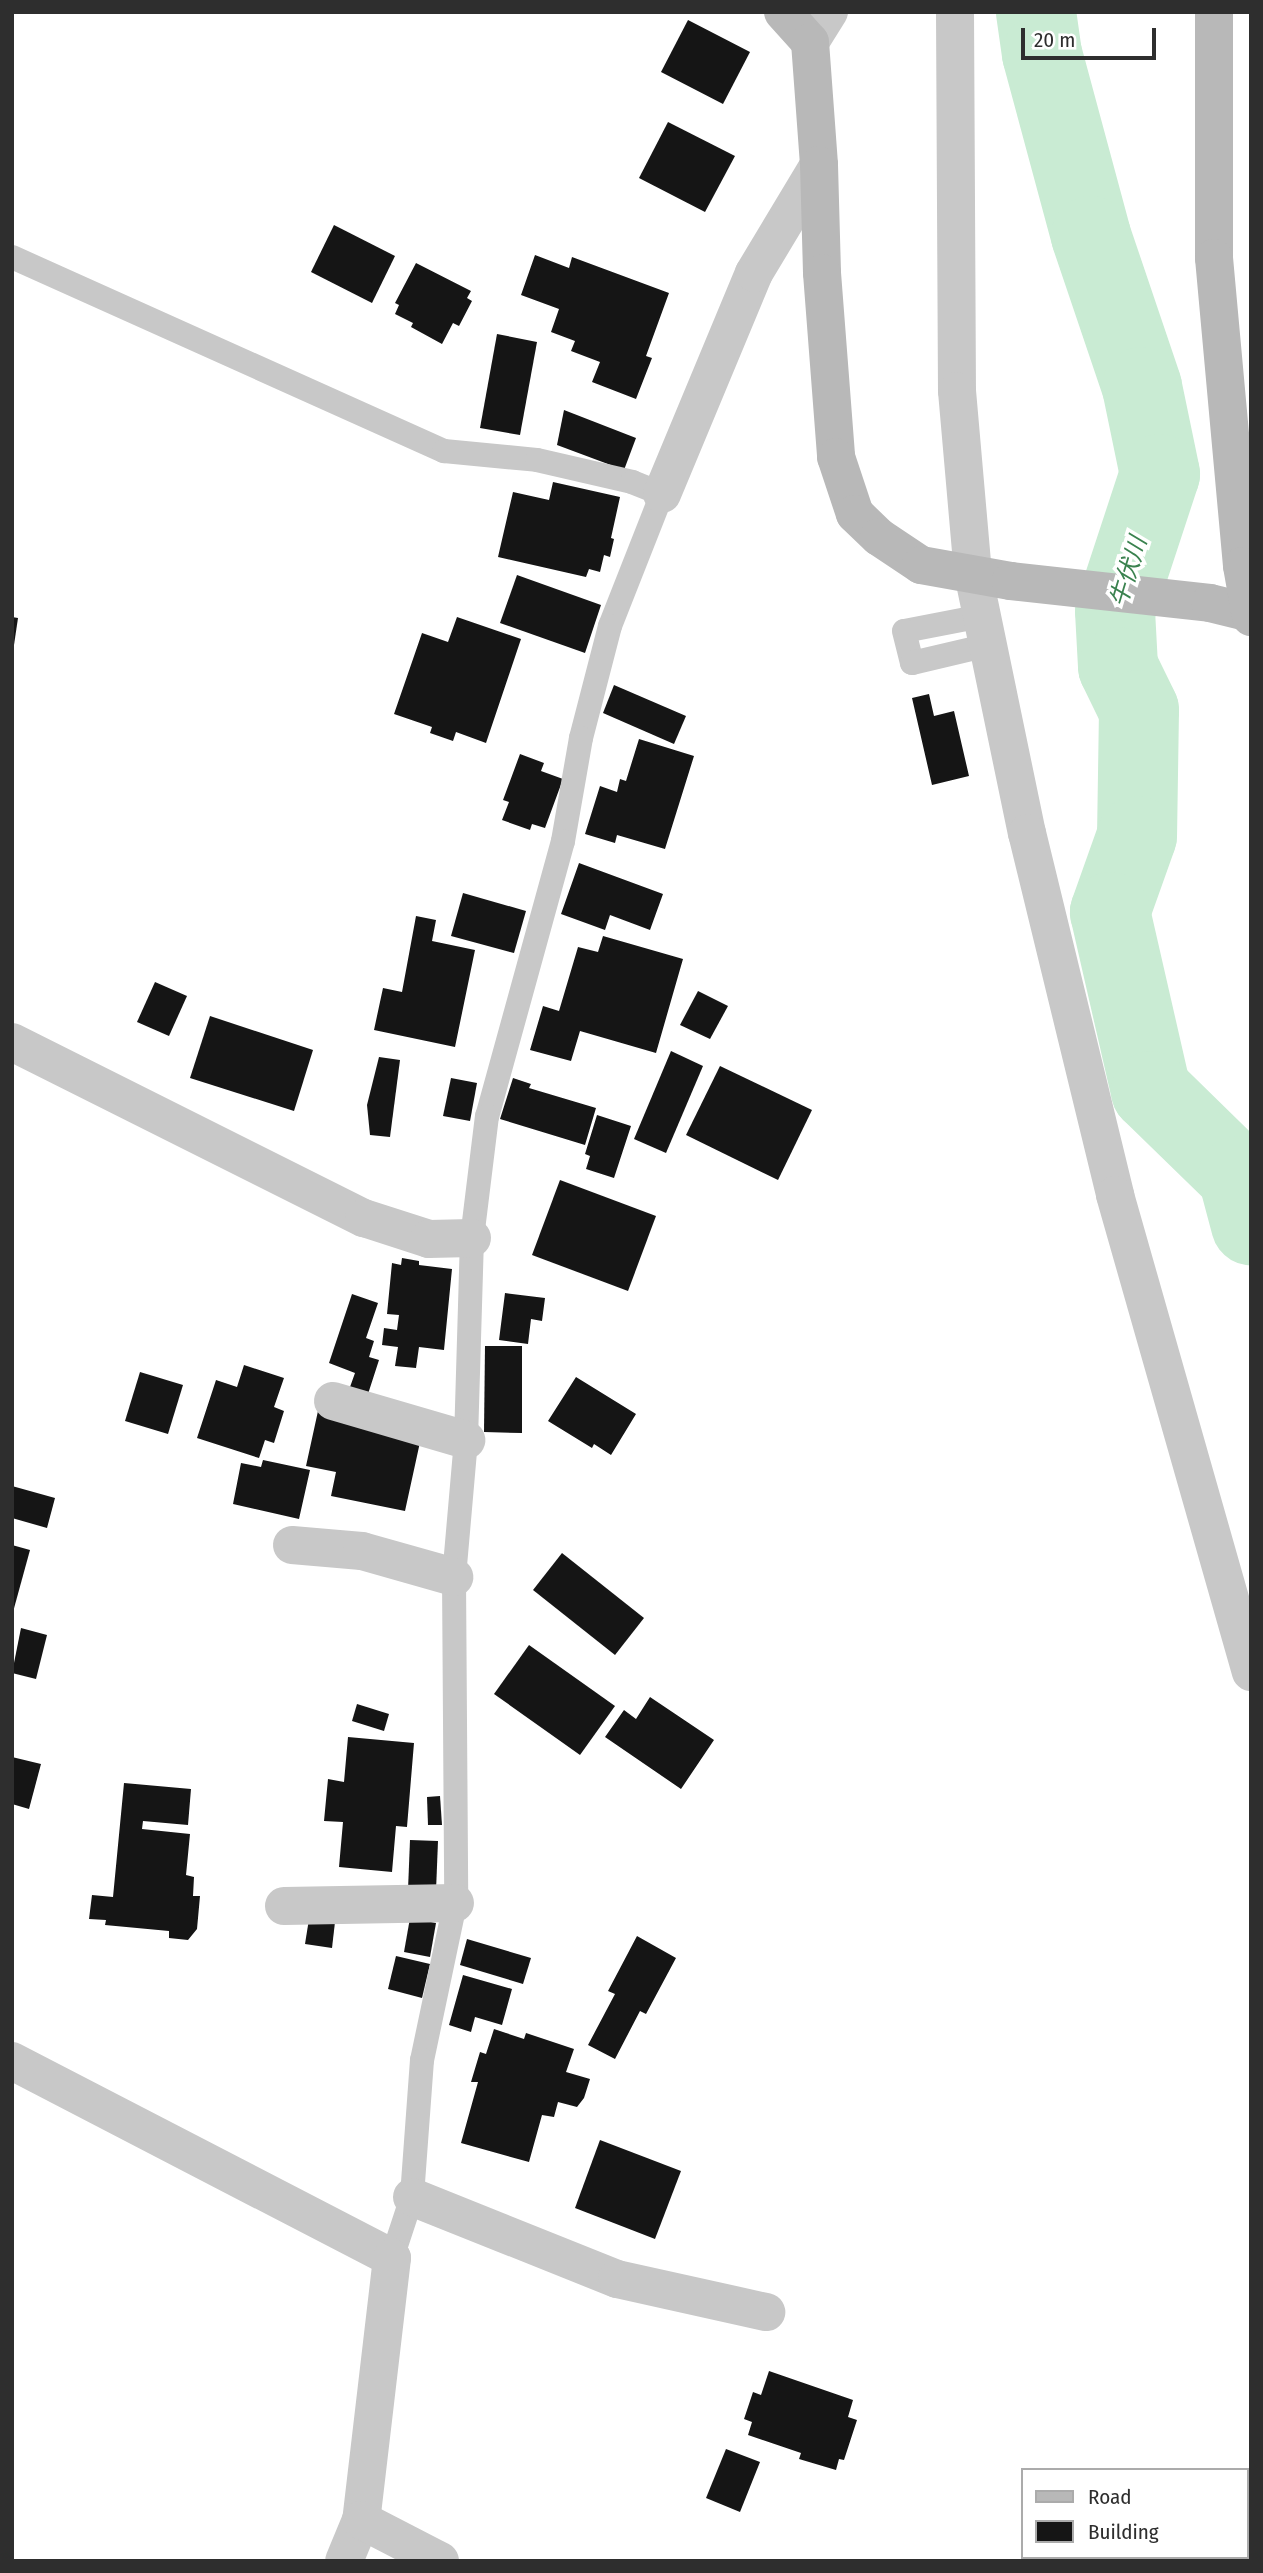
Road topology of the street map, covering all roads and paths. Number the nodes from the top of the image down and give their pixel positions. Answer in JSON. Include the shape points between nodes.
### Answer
{"nodes":[{"id":1,"x":783,"y":12,"type":"edge"},
{"id":2,"x":955,"y":12,"type":"edge"},
{"id":3,"x":1214,"y":12,"type":"edge"},
{"id":4,"x":819,"y":27,"type":"edge"},
{"id":5,"x":819,"y":165,"type":"junction"},
{"id":6,"x":12,"y":257,"type":"edge"},
{"id":7,"x":662,"y":494,"type":"junction"},
{"id":8,"x":973,"y":573,"type":"junction"},
{"id":9,"x":1251,"y":614,"type":"edge"},
{"id":10,"x":12,"y":1042,"type":"edge"},
{"id":11,"x":472,"y":1238,"type":"junction"},
{"id":12,"x":333,"y":1401,"type":"dead end"},
{"id":13,"x":466,"y":1440,"type":"junction"},
{"id":14,"x":292,"y":1545,"type":"dead end"},
{"id":15,"x":454,"y":1577,"type":"junction"},
{"id":16,"x":1251,"y":1672,"type":"edge"},
{"id":17,"x":456,"y":1903,"type":"junction"},
{"id":18,"x":284,"y":1906,"type":"dead end"},
{"id":19,"x":12,"y":2061,"type":"edge"},
{"id":20,"x":412,"y":2197,"type":"junction"},
{"id":21,"x":392,"y":2258,"type":"junction"},
{"id":22,"x":766,"y":2312,"type":"dead end"},
{"id":23,"x":361,"y":2520,"type":"junction"},
{"id":24,"x":344,"y":2561,"type":"edge"},
{"id":25,"x":440,"y":2561,"type":"edge"}],
"edges":[{"from":1,"to":4,"type":"street"},
{"from":2,"to":8,"type":"street","via":[[957,391]]},
{"from":3,"to":9,"type":"street","via":[[1214,258],[1242,566]]},
{"from":4,"to":5,"type":"street"},
{"from":5,"to":7,"type":"street","via":[[754,273]]},
{"from":5,"to":8,"type":"street","via":[[836,457],[855,514],[879,537],[921,565]]},
{"from":6,"to":7,"type":"lane","via":[[444,451],[537,460],[632,482]]},
{"from":7,"to":11,"type":"lane","via":[[610,626],[584,725],[563,841],[488,1116]]},
{"from":8,"to":9,"type":"street","via":[[1210,603]]},
{"from":8,"to":16,"type":"street","via":[[1027,833],[1115,1195]]},
{"from":10,"to":11,"type":"street","via":[[365,1218],[429,1238]]},
{"from":11,"to":13,"type":"lane"},
{"from":12,"to":13,"type":"street"},
{"from":13,"to":15,"type":"lane"},
{"from":14,"to":15,"type":"street","via":[[362,1551]]},
{"from":15,"to":17,"type":"lane"},
{"from":17,"to":18,"type":"street"},
{"from":17,"to":20,"type":"lane","via":[[422,2060]]},
{"from":19,"to":21,"type":"street"},
{"from":20,"to":21,"type":"lane"},
{"from":20,"to":22,"type":"street","via":[[617,2279]]},
{"from":21,"to":23,"type":"street"},
{"from":23,"to":24,"type":"street"},
{"from":23,"to":25,"type":"street"}]}
